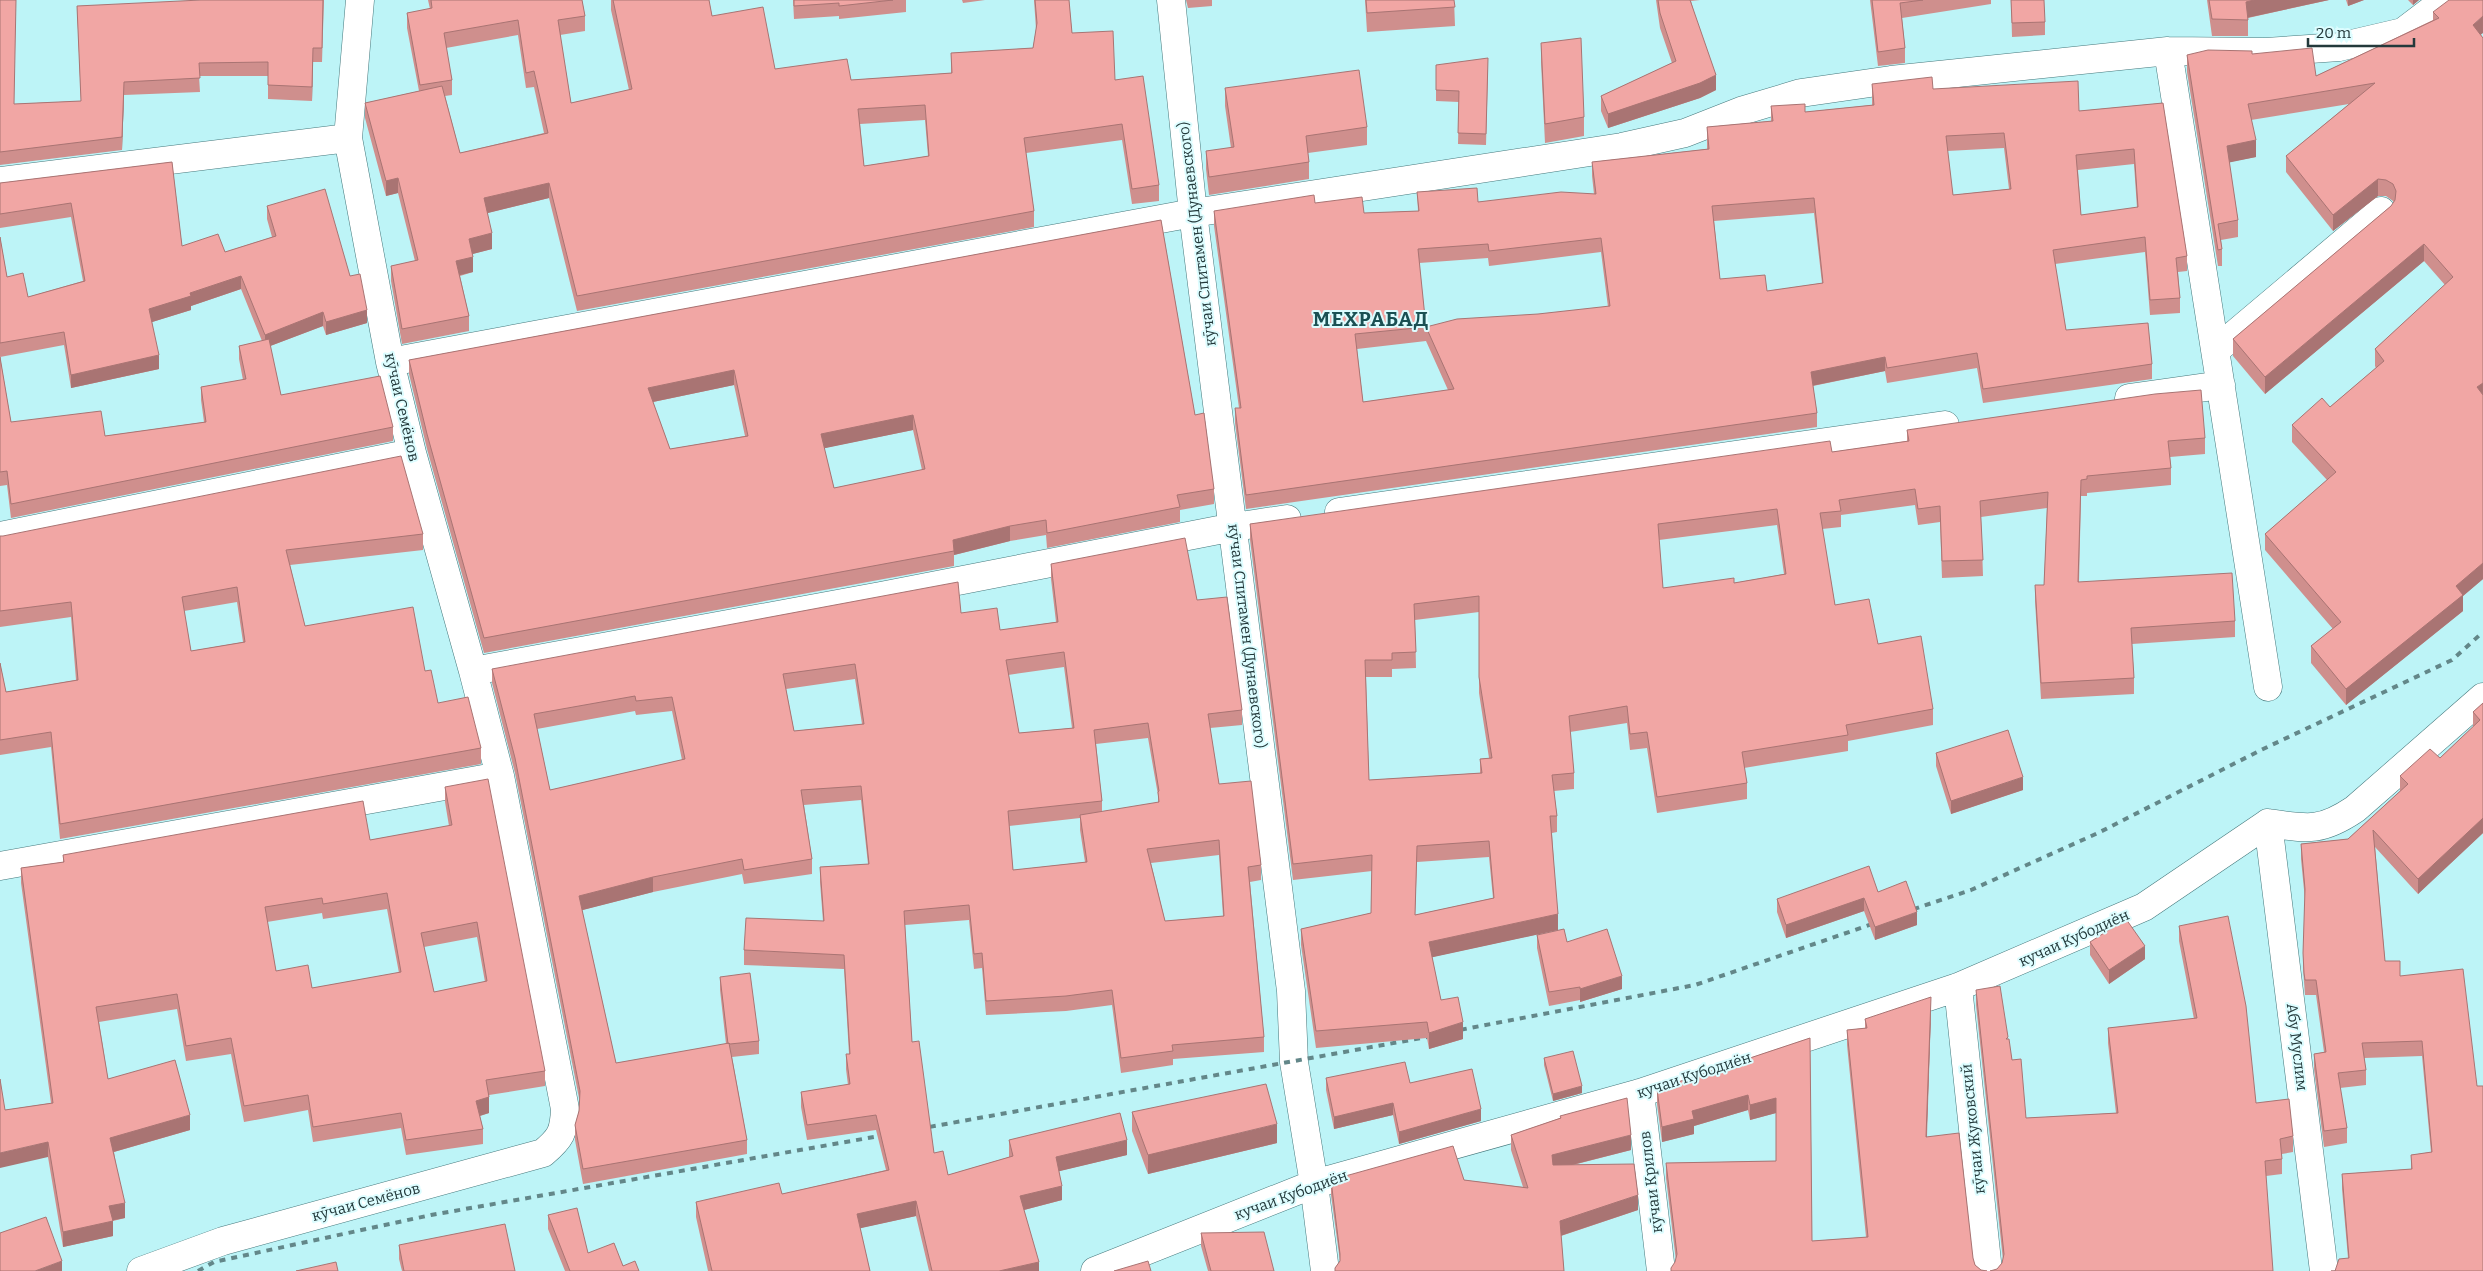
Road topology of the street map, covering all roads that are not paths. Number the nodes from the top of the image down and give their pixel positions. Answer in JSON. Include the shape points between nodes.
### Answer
{"nodes":[{"id":1,"x":360,"y":0,"type":"edge"},
{"id":2,"x":1171,"y":0,"type":"edge"},
{"id":3,"x":2445,"y":0,"type":"edge"},
{"id":4,"x":2168,"y":51,"type":"junction"},
{"id":5,"x":348,"y":138,"type":"junction"},
{"id":6,"x":0,"y":181,"type":"edge"},
{"id":7,"x":2381,"y":211,"type":"dead end"},
{"id":8,"x":1193,"y":213,"type":"junction"},
{"id":9,"x":2216,"y":350,"type":"junction"},
{"id":10,"x":390,"y":362,"type":"junction"},
{"id":11,"x":2221,"y":385,"type":"junction"},
{"id":12,"x":2103,"y":402,"type":"edge"},
{"id":13,"x":1965,"y":422,"type":"edge"},
{"id":14,"x":412,"y":453,"type":"junction"},
{"id":15,"x":1234,"y":527,"type":"junction"},
{"id":16,"x":0,"y":536,"type":"edge"},
{"id":17,"x":473,"y":671,"type":"junction"},
{"id":18,"x":2268,"y":687,"type":"dead end"},
{"id":19,"x":2483,"y":697,"type":"edge"},
{"id":20,"x":500,"y":776,"type":"junction"},
{"id":21,"x":2268,"y":823,"type":"junction"},
{"id":22,"x":0,"y":866,"type":"edge"},
{"id":23,"x":1958,"y":987,"type":"junction"},
{"id":24,"x":1640,"y":1093,"type":"junction"},
{"id":25,"x":1314,"y":1184,"type":"junction"},
{"id":26,"x":141,"y":1271,"type":"edge"},
{"id":27,"x":1095,"y":1271,"type":"edge"},
{"id":28,"x":1325,"y":1271,"type":"edge"},
{"id":29,"x":1661,"y":1271,"type":"edge"},
{"id":30,"x":1988,"y":1271,"type":"edge"},
{"id":31,"x":2324,"y":1271,"type":"edge"}],
"edges":[{"from":1,"to":5,"type":"street","name":"кӯчаи Семёнов"},
{"from":2,"to":8,"type":"street","name":"кӯчаи Спитамен (Дунаевского)"},
{"from":3,"to":4,"type":"street","via":[[2403,32],[2339,47],[2266,52]]},
{"from":4,"to":8,"type":"street","via":[[1891,80],[1801,93],[1741,111],[1685,133],[1622,147]]},
{"from":4,"to":9,"type":"street"},
{"from":5,"to":6,"type":"street"},
{"from":5,"to":10,"type":"street","name":"кӯчаи Семёнов"},
{"from":7,"to":9,"type":"street"},
{"from":8,"to":10,"type":"street"},
{"from":8,"to":15,"type":"street","name":"кӯчаи Спитамен (Дунаевского)"},
{"from":9,"to":11,"type":"street"},
{"from":10,"to":14,"type":"street","name":"кӯчаи Семёнов"},
{"from":11,"to":12,"type":"street"},
{"from":11,"to":18,"type":"street"},
{"from":13,"to":15,"type":"street"},
{"from":14,"to":16,"type":"street"},
{"from":14,"to":17,"type":"street","name":"кӯчаи Семёнов"},
{"from":15,"to":17,"type":"street"},
{"from":15,"to":25,"type":"street","name":"кӯчаи Спитамен (Дунаевского)","via":[[1291,991],[1294,1062]]},
{"from":17,"to":20,"type":"street","name":"кӯчаи Семёнов"},
{"from":19,"to":21,"type":"street","via":[[2356,809],[2334,823],[2309,828]]},
{"from":20,"to":22,"type":"street"},
{"from":20,"to":26,"type":"street","name":"кӯчаи Семёнов","via":[[565,1109],[564,1128],[557,1142],[543,1153],[223,1241]]},
{"from":21,"to":23,"type":"street","name":"кучаи Кубодиён","via":[[2144,907]]},
{"from":21,"to":31,"type":"street","name":"Абу Муслим"},
{"from":23,"to":24,"type":"street","name":"кучаи Кубодиён"},
{"from":23,"to":30,"type":"street","name":"кӯчаи Жуковский"},
{"from":24,"to":25,"type":"street","name":"кучаи Кубодиён"},
{"from":24,"to":29,"type":"street","name":"кӯчаи Крилов"},
{"from":25,"to":27,"type":"street","name":"кучаи Кубодиён"},
{"from":25,"to":28,"type":"street","name":"кӯчаи Спитамен (Дунаевского)"}]}
